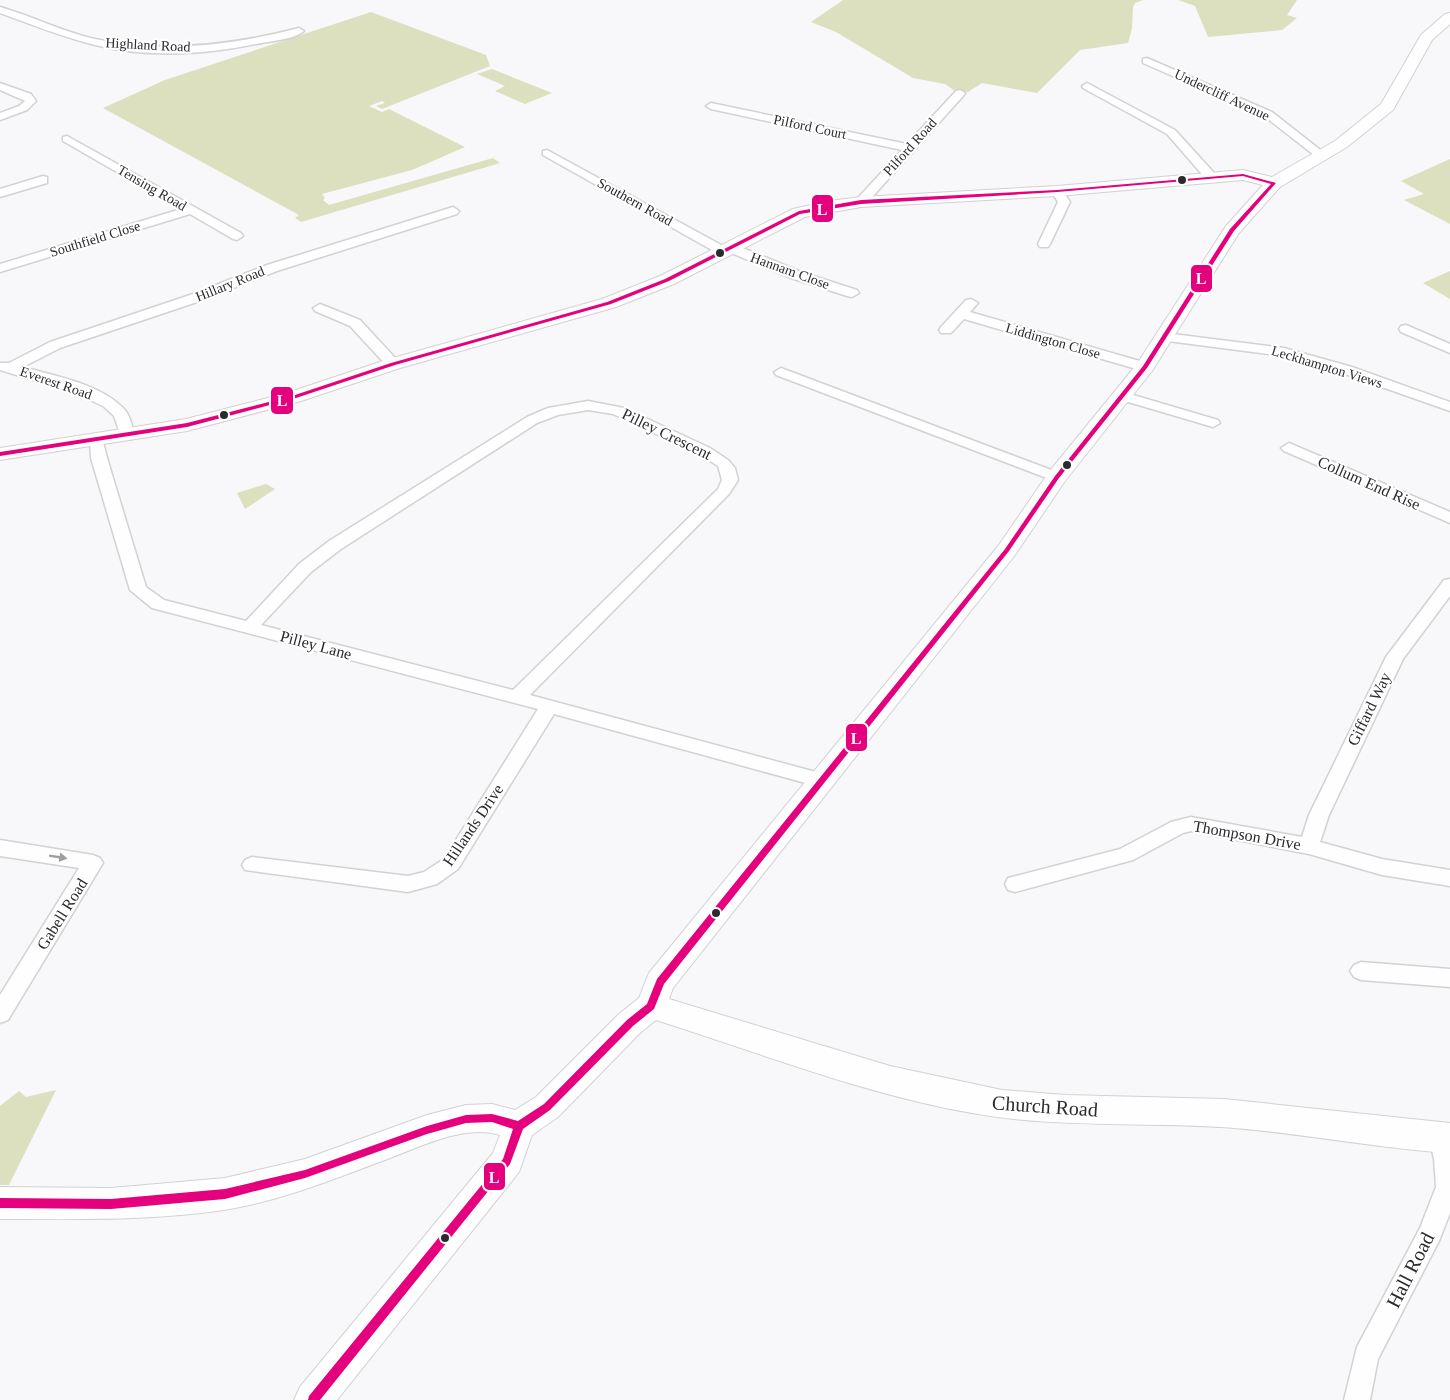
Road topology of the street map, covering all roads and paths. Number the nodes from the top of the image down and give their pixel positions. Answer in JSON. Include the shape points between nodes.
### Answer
{"nodes":[{"id":1,"x":0,"y":10,"type":"edge"},
{"id":2,"x":1450,"y":17,"type":"edge"},
{"id":3,"x":299,"y":31,"type":"dead end"},
{"id":4,"x":1148,"y":61,"type":"dead end"},
{"id":5,"x":0,"y":86,"type":"edge"},
{"id":6,"x":1087,"y":86,"type":"dead end"},
{"id":7,"x":960,"y":93,"type":"dead end"},
{"id":8,"x":711,"y":106,"type":"dead end"},
{"id":9,"x":0,"y":117,"type":"edge"},
{"id":10,"x":67,"y":140,"type":"dead end"},
{"id":11,"x":909,"y":148,"type":"junction"},
{"id":12,"x":547,"y":153,"type":"dead end"},
{"id":13,"x":1317,"y":159,"type":"junction"},
{"id":14,"x":1243,"y":175,"type":"junction"},
{"id":15,"x":1211,"y":177,"type":"junction"},
{"id":16,"x":43,"y":180,"type":"dead end"},
{"id":17,"x":1274,"y":183,"type":"junction"},
{"id":18,"x":1057,"y":191,"type":"junction"},
{"id":19,"x":0,"y":193,"type":"edge"},
{"id":20,"x":861,"y":202,"type":"junction"},
{"id":21,"x":191,"y":210,"type":"junction"},
{"id":22,"x":453,"y":211,"type":"dead end"},
{"id":23,"x":237,"y":236,"type":"dead end"},
{"id":24,"x":1044,"y":244,"type":"dead end"},
{"id":25,"x":726,"y":249,"type":"junction"},
{"id":26,"x":0,"y":268,"type":"edge"},
{"id":27,"x":852,"y":293,"type":"dead end"},
{"id":28,"x":971,"y":303,"type":"dead end"},
{"id":29,"x":320,"y":308,"type":"dead end"},
{"id":30,"x":960,"y":314,"type":"junction"},
{"id":31,"x":1406,"y":329,"type":"dead end"},
{"id":32,"x":945,"y":330,"type":"dead end"},
{"id":33,"x":1165,"y":337,"type":"junction"},
{"id":34,"x":1450,"y":349,"type":"edge"},
{"id":35,"x":393,"y":364,"type":"junction"},
{"id":36,"x":5,"y":366,"type":"edge"},
{"id":37,"x":1145,"y":367,"type":"junction"},
{"id":38,"x":781,"y":372,"type":"dead end"},
{"id":39,"x":1122,"y":396,"type":"junction"},
{"id":40,"x":1450,"y":407,"type":"edge"},
{"id":41,"x":1213,"y":423,"type":"dead end"},
{"id":42,"x":127,"y":436,"type":"junction"},
{"id":43,"x":96,"y":441,"type":"junction"},
{"id":44,"x":1289,"y":447,"type":"dead end"},
{"id":45,"x":0,"y":454,"type":"edge"},
{"id":46,"x":1057,"y":477,"type":"junction"},
{"id":47,"x":1450,"y":518,"type":"edge"},
{"id":48,"x":1450,"y":584,"type":"edge"},
{"id":49,"x":250,"y":627,"type":"junction"},
{"id":50,"x":517,"y":698,"type":"junction"},
{"id":51,"x":549,"y":706,"type":"junction"},
{"id":52,"x":820,"y":780,"type":"junction"},
{"id":53,"x":1309,"y":846,"type":"junction"},
{"id":54,"x":0,"y":848,"type":"edge"},
{"id":55,"x":252,"y":865,"type":"dead end"},
{"id":56,"x":1450,"y":878,"type":"edge"},
{"id":57,"x":1015,"y":884,"type":"dead end"},
{"id":58,"x":1361,"y":971,"type":"dead end"},
{"id":59,"x":1450,"y":978,"type":"edge"},
{"id":60,"x":651,"y":1006,"type":"junction"},
{"id":61,"x":0,"y":1014,"type":"edge"},
{"id":62,"x":519,"y":1126,"type":"junction"},
{"id":63,"x":1446,"y":1138,"type":"edge"},
{"id":64,"x":0,"y":1203,"type":"edge"},
{"id":65,"x":313,"y":1400,"type":"edge"},
{"id":66,"x":1357,"y":1400,"type":"edge"}],
"edges":[{"from":1,"to":3,"type":"street","name":"Highland Road","via":[[86,39],[143,48],[238,46]]},
{"from":2,"to":13,"type":"street","via":[[1426,38],[1387,107]]},
{"from":4,"to":13,"type":"street","name":"Undercliff Avenue","via":[[1268,114]]},
{"from":5,"to":9,"type":"street","via":[[30,98],[29,104]]},
{"from":6,"to":15,"type":"street","via":[[1171,132]]},
{"from":7,"to":11,"type":"street","name":"Pilford Road"},
{"from":8,"to":11,"type":"street","name":"Pilford Court"},
{"from":10,"to":21,"type":"street","name":"Tensing Road"},
{"from":11,"to":20,"type":"street","name":"Pilford Road"},
{"from":12,"to":25,"type":"street","name":"Southern Road"},
{"from":13,"to":14,"type":"street"},
{"from":13,"to":17,"type":"street"},
{"from":14,"to":15,"type":"street"},
{"from":14,"to":17,"type":"street"},
{"from":15,"to":18,"type":"street"},
{"from":16,"to":19,"type":"street"},
{"from":17,"to":33,"type":"street","via":[[1232,230]]},
{"from":18,"to":20,"type":"street"},
{"from":18,"to":24,"type":"street","via":[[1064,202]]},
{"from":20,"to":25,"type":"street","via":[[799,213]]},
{"from":21,"to":23,"type":"street","name":"Tensing Road"},
{"from":21,"to":26,"type":"street","name":"Southfield Close"},
{"from":22,"to":36,"type":"street","name":"Hillary Road","via":[[272,268]]},
{"from":25,"to":27,"type":"street","name":"Hannam Close"},
{"from":25,"to":35,"type":"street","via":[[667,280],[598,307]]},
{"from":28,"to":30,"type":"street"},
{"from":29,"to":35,"type":"street","via":[[355,323]]},
{"from":30,"to":32,"type":"street"},
{"from":30,"to":37,"type":"street","name":"Liddington Close"},
{"from":31,"to":34,"type":"street"},
{"from":33,"to":37,"type":"street"},
{"from":33,"to":40,"type":"street","name":"Leckhampton Views","via":[[1285,352]]},
{"from":35,"to":42,"type":"street","via":[[232,415]]},
{"from":36,"to":42,"type":"street","name":"Everest Road","via":[[108,403],[122,417]]},
{"from":37,"to":39,"type":"street"},
{"from":38,"to":46,"type":"street"},
{"from":39,"to":41,"type":"street"},
{"from":39,"to":46,"type":"street"},
{"from":42,"to":43,"type":"street"},
{"from":43,"to":45,"type":"street"},
{"from":43,"to":49,"type":"street","name":"Pilley Lane","via":[[138,590],[158,604]]},
{"from":44,"to":47,"type":"street","name":"Collum End Rise"},
{"from":46,"to":52,"type":"street","via":[[1007,550]]},
{"from":48,"to":53,"type":"street","name":"Giffard Way","via":[[1395,657],[1319,815]]},
{"from":49,"to":50,"type":"street","name":"Pilley Lane"},
{"from":49,"to":50,"type":"street","name":"Pilley Crescent","via":[[305,568],[335,545],[532,420],[563,408],[596,405],[621,410],[723,463],[730,480],[724,491]]},
{"from":50,"to":51,"type":"street","name":"Pilley Lane"},
{"from":51,"to":52,"type":"street","name":"Pilley Lane"},
{"from":51,"to":55,"type":"street","name":"Hillands Drive","via":[[451,864],[430,878],[408,884]]},
{"from":52,"to":60,"type":"street","via":[[660,982]]},
{"from":53,"to":56,"type":"street","name":"Thompson Drive","via":[[1382,867]]},
{"from":53,"to":57,"type":"street","name":"Thompson Drive","via":[[1191,824],[1126,855]]},
{"from":54,"to":61,"type":"street","name":"Gabell Road","one_way":true,"via":[[93,863]]},
{"from":58,"to":59,"type":"street"},
{"from":60,"to":62,"type":"street","via":[[547,1107]]},
{"from":60,"to":63,"type":"street","name":"Church Road","via":[[870,1075],[983,1101],[1036,1109],[1223,1113]]},
{"from":62,"to":64,"type":"street","via":[[492,1118],[466,1119],[305,1174],[225,1194],[111,1204]]},
{"from":62,"to":65,"type":"street","via":[[507,1161]]},
{"from":63,"to":66,"type":"street","name":"Hall Road","via":[[1448,1187],[1430,1233],[1366,1356]]}]}
